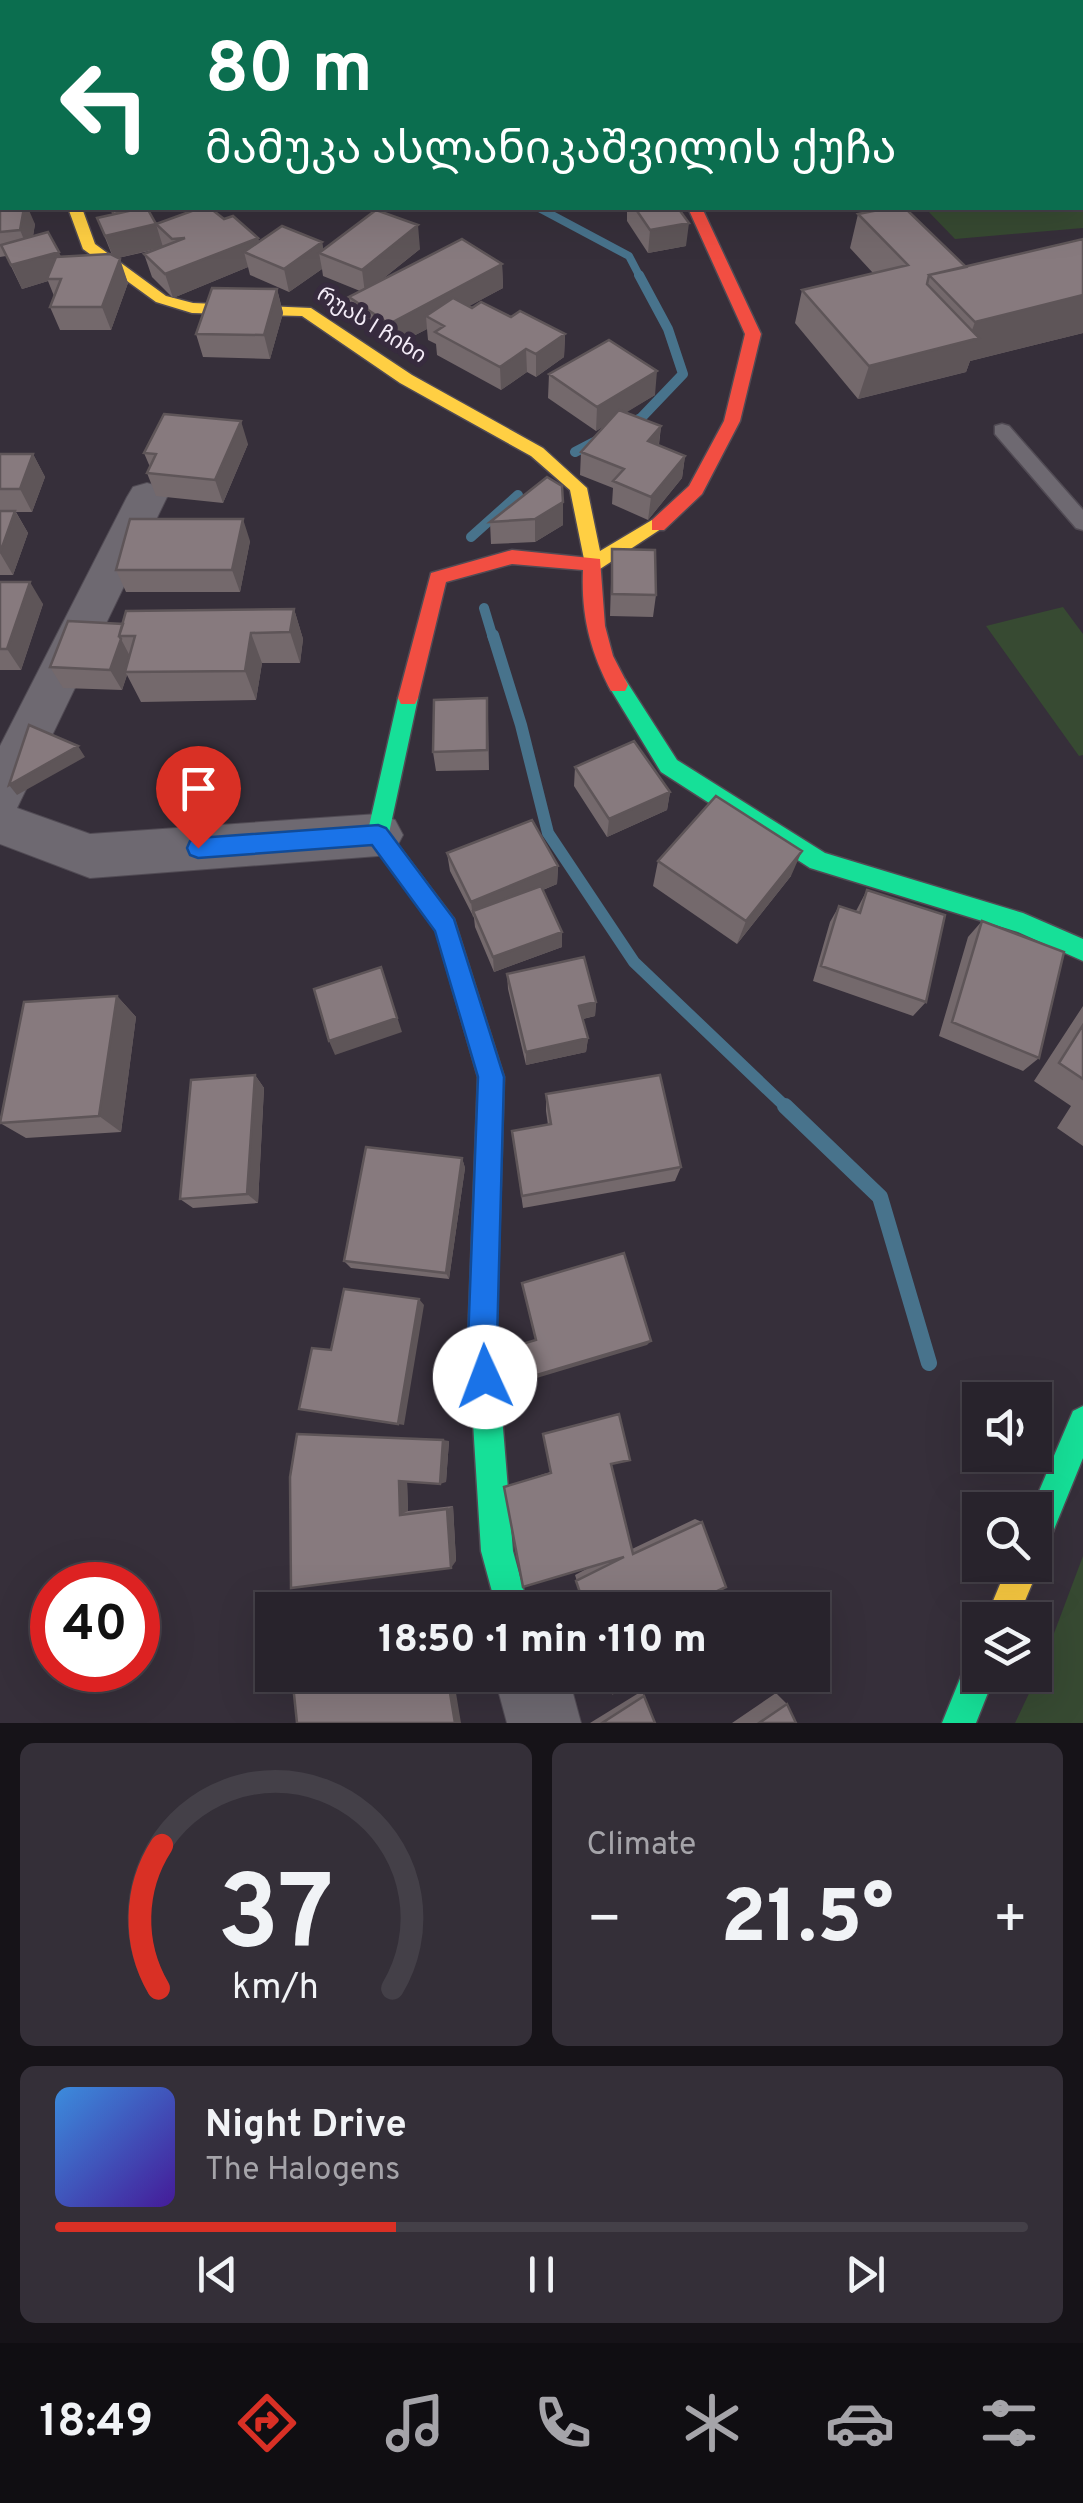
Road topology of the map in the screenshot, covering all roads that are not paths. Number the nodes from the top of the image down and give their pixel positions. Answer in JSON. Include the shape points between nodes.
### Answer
{"nodes":[{"id":1,"x":77,"y":210,"type":"edge"},
{"id":2,"x":696,"y":210,"type":"edge"},
{"id":3,"x":1002,"y":430,"type":"dead end"},
{"id":4,"x":146,"y":497,"type":"edge"},
{"id":5,"x":1083,"y":523,"type":"edge"},
{"id":6,"x":592,"y":564,"type":"junction"},
{"id":7,"x":0,"y":794,"type":"edge"},
{"id":8,"x":0,"y":824,"type":"edge"},
{"id":9,"x":378,"y":835,"type":"junction"},
{"id":10,"x":1083,"y":950,"type":"edge"},
{"id":11,"x":1083,"y":1422,"type":"edge"},
{"id":12,"x":1052,"y":1497,"type":"edge"},
{"id":13,"x":508,"y":1592,"type":"edge"},
{"id":14,"x":536,"y":1692,"type":"edge"},
{"id":15,"x":971,"y":1692,"type":"edge"},
{"id":16,"x":544,"y":1723,"type":"edge"},
{"id":17,"x":958,"y":1723,"type":"edge"}],
"edges":[{"from":1,"to":6,"type":"street","name":"რუას I ჩიხი","via":[[88,246],[161,299],[192,308],[306,312],[406,379],[537,452],[578,488]]},
{"from":2,"to":6,"type":"street","via":[[753,334],[732,422],[696,490],[650,533]]},
{"from":3,"to":5,"type":"lane"},
{"from":4,"to":7,"type":"street"},
{"from":6,"to":9,"type":"street","via":[[512,557],[438,578]]},
{"from":6,"to":10,"type":"street","name":"რუას I ჩიხი","via":[[590,610],[604,660],[670,766],[818,861],[1023,924]]},
{"from":8,"to":9,"type":"street","via":[[90,856]]},
{"from":9,"to":13,"type":"street","via":[[446,926],[491,1077],[482,1342],[496,1551]]},
{"from":11,"to":12,"type":"street"},
{"from":14,"to":16,"type":"street"},
{"from":15,"to":17,"type":"street"}]}
